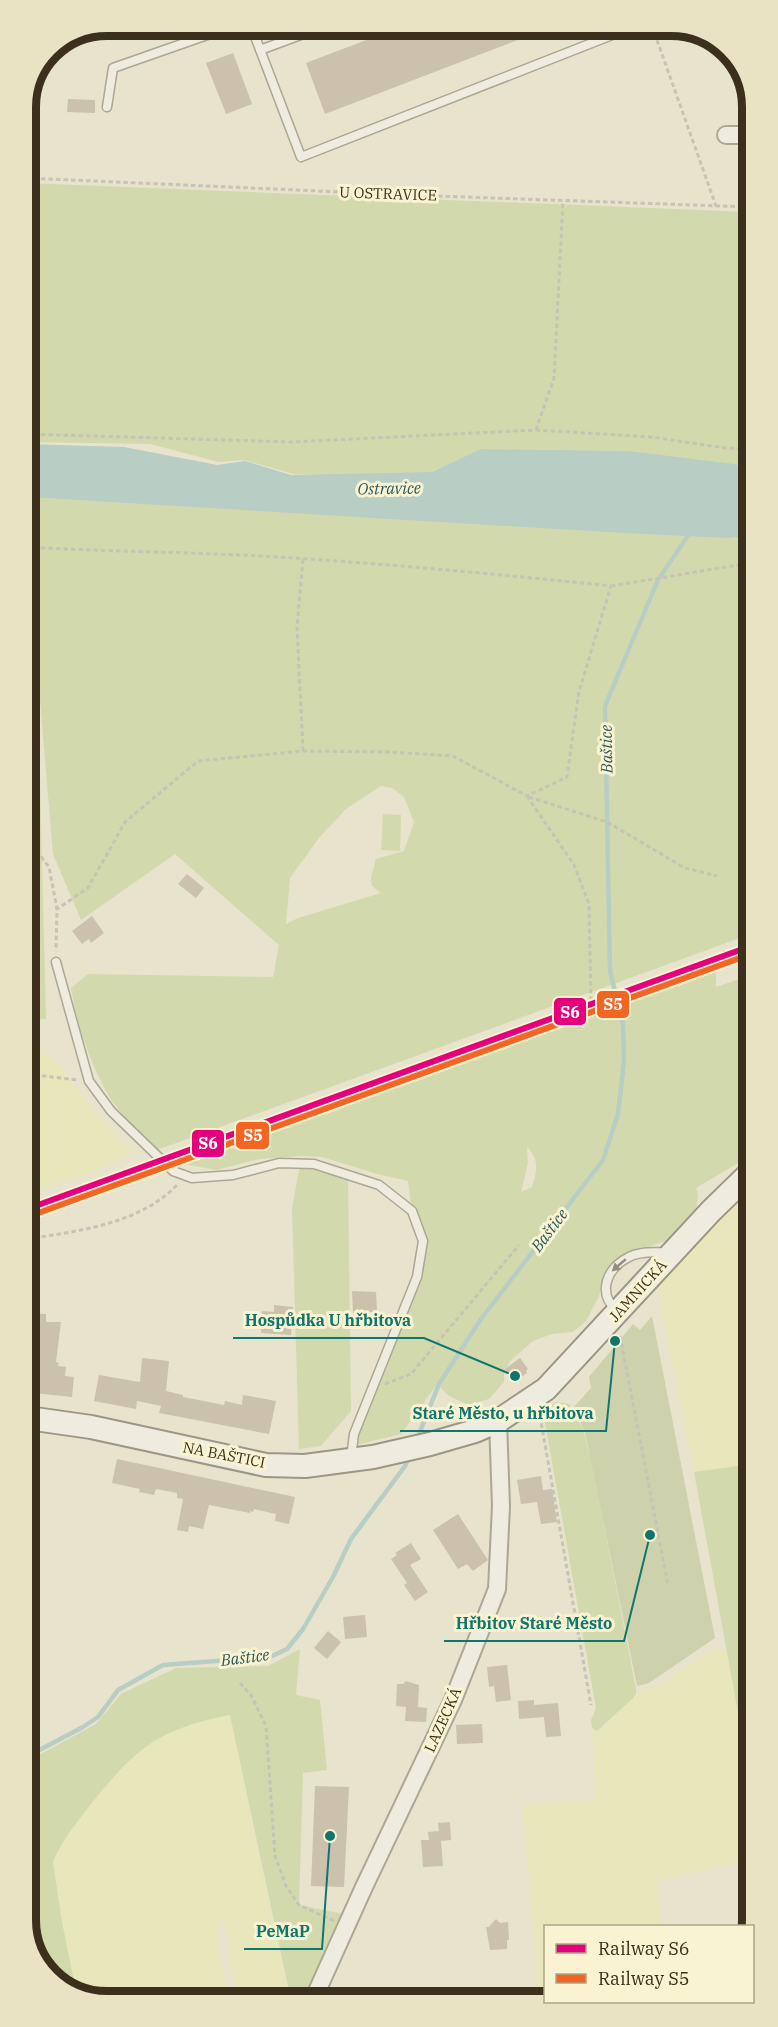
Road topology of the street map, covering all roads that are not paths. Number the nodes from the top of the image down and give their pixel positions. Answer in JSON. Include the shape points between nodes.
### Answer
{"nodes":[{"id":1,"x":204,"y":36,"type":"edge"},
{"id":2,"x":254,"y":36,"type":"edge"},
{"id":3,"x":298,"y":36,"type":"edge"},
{"id":4,"x":610,"y":36,"type":"edge"},
{"id":5,"x":260,"y":50,"type":"junction"},
{"id":6,"x":107,"y":107,"type":"dead end"},
{"id":7,"x":726,"y":135,"type":"dead end"},
{"id":8,"x":742,"y":135,"type":"edge"},
{"id":9,"x":56,"y":962,"type":"road end"},
{"id":10,"x":742,"y":1181,"type":"edge"},
{"id":11,"x":673,"y":1252,"type":"junction"},
{"id":12,"x":619,"y":1312,"type":"junction"},
{"id":13,"x":36,"y":1419,"type":"edge"},
{"id":14,"x":498,"y":1421,"type":"junction"},
{"id":15,"x":422,"y":1446,"type":"joint"},
{"id":16,"x":351,"y":1461,"type":"junction"},
{"id":17,"x":317,"y":1991,"type":"edge"}],
"edges":[{"from":1,"to":6,"type":"lane","via":[[113,68]]},
{"from":2,"to":5,"type":"lane"},
{"from":3,"to":5,"type":"lane"},
{"from":4,"to":5,"type":"lane","via":[[301,157]]},
{"from":7,"to":8,"type":"street"},
{"from":9,"to":16,"type":"lane","via":[[89,1082],[111,1112],[172,1171],[192,1178],[233,1175],[279,1163],[314,1164],[380,1185],[412,1211],[423,1241],[417,1277],[354,1434]]},
{"from":10,"to":11,"type":"main road","name":"JAMNICKÁ"},
{"from":11,"to":12,"type":"main road","name":"JAMNICKÁ"},
{"from":11,"to":12,"type":"lane","one_way":true,"via":[[629,1257],[612,1271],[605,1292],[608,1303]]},
{"from":12,"to":14,"type":"main road","name":"JAMNICKÁ","via":[[559,1377]]},
{"from":13,"to":16,"type":"main road","name":"NA BAŠTICI","via":[[91,1427],[266,1465]]},
{"from":14,"to":15,"type":"main road","name":"JAMNICKÁ"},
{"from":14,"to":17,"type":"street","name":"LAZECKÁ","via":[[501,1506],[497,1589],[453,1700]]},
{"from":15,"to":16,"type":"main road","name":"NA BAŠTICI"}]}
